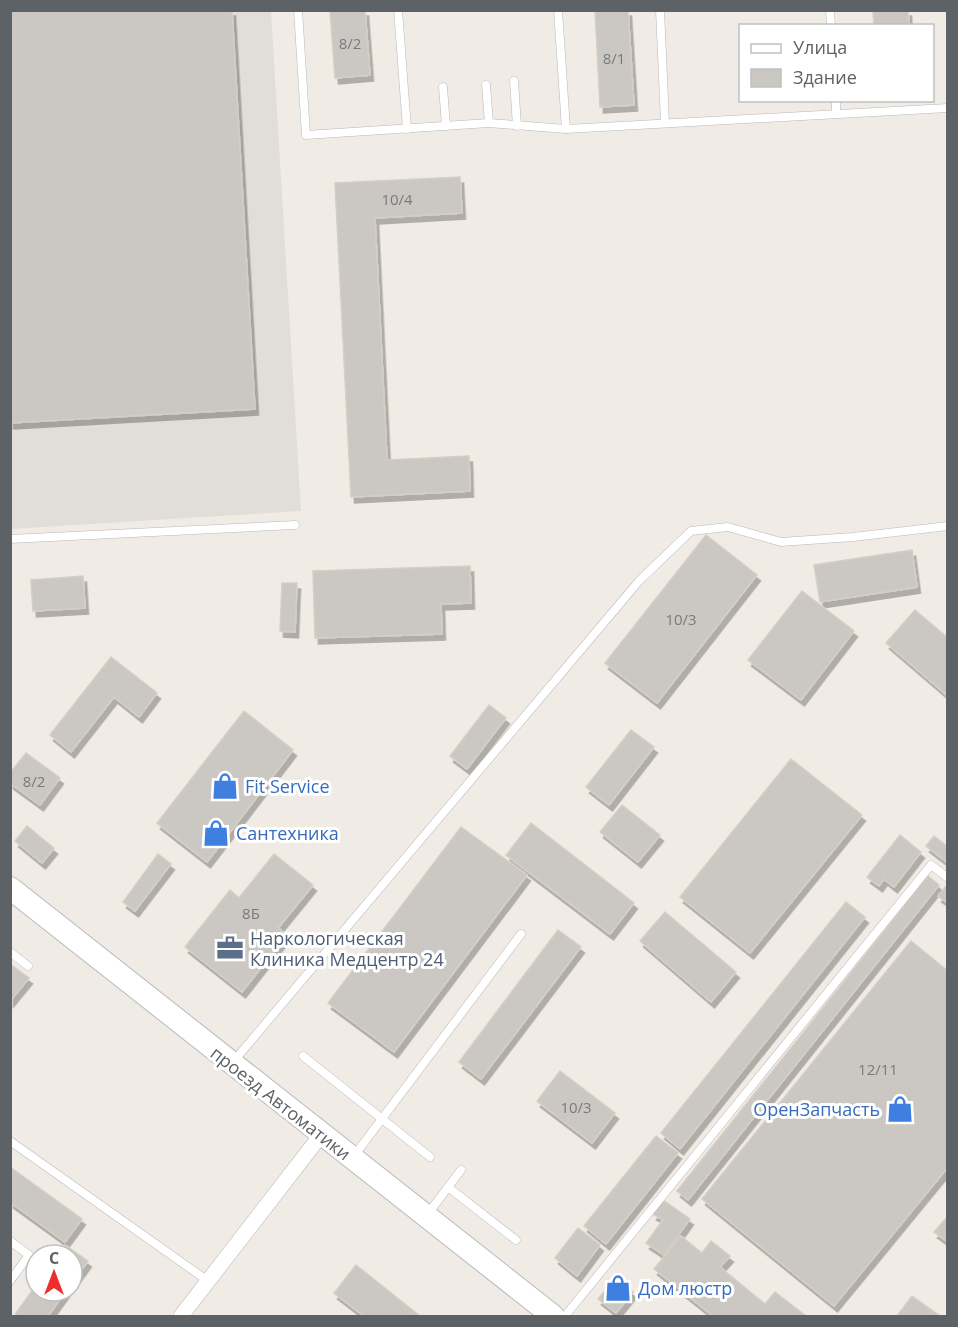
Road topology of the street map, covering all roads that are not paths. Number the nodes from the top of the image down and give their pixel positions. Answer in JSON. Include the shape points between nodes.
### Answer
{"nodes":[{"id":1,"x":298,"y":10,"type":"edge"},
{"id":2,"x":398,"y":10,"type":"edge"},
{"id":3,"x":558,"y":10,"type":"edge"},
{"id":4,"x":660,"y":10,"type":"edge"},
{"id":5,"x":514,"y":81,"type":"dead end"},
{"id":6,"x":486,"y":85,"type":"dead end"},
{"id":7,"x":442,"y":87,"type":"dead end"},
{"id":8,"x":836,"y":102,"type":"edge"},
{"id":9,"x":948,"y":108,"type":"edge"},
{"id":10,"x":836,"y":114,"type":"junction"},
{"id":11,"x":489,"y":123,"type":"junction"},
{"id":12,"x":665,"y":123,"type":"junction"},
{"id":13,"x":446,"y":126,"type":"junction"},
{"id":14,"x":517,"y":126,"type":"junction"},
{"id":15,"x":407,"y":129,"type":"junction"},
{"id":16,"x":566,"y":129,"type":"junction"},
{"id":17,"x":295,"y":525,"type":"dead end"},
{"id":18,"x":948,"y":526,"type":"edge"},
{"id":19,"x":10,"y":540,"type":"edge"},
{"id":20,"x":948,"y":878,"type":"edge"},
{"id":21,"x":11,"y":889,"type":"edge"},
{"id":22,"x":521,"y":934,"type":"dead end"},
{"id":23,"x":10,"y":952,"type":"edge"},
{"id":24,"x":28,"y":966,"type":"dead end"},
{"id":25,"x":303,"y":1056,"type":"dead end"},
{"id":26,"x":232,"y":1064,"type":"junction"},
{"id":27,"x":381,"y":1120,"type":"junction"},
{"id":28,"x":321,"y":1135,"type":"junction"},
{"id":29,"x":10,"y":1141,"type":"edge"},
{"id":30,"x":430,"y":1157,"type":"dead end"},
{"id":31,"x":352,"y":1158,"type":"junction"},
{"id":32,"x":461,"y":1170,"type":"dead end"},
{"id":33,"x":448,"y":1187,"type":"junction"},
{"id":34,"x":426,"y":1216,"type":"junction"},
{"id":35,"x":516,"y":1240,"type":"dead end"},
{"id":36,"x":10,"y":1241,"type":"edge"},
{"id":37,"x":10,"y":1281,"type":"edge"},
{"id":38,"x":208,"y":1281,"type":"junction"},
{"id":39,"x":551,"y":1315,"type":"edge"},
{"id":40,"x":181,"y":1317,"type":"edge"}],
"edges":[{"from":1,"to":15,"type":"lane","via":[[306,135]]},
{"from":2,"to":15,"type":"lane"},
{"from":3,"to":16,"type":"lane"},
{"from":4,"to":12,"type":"lane"},
{"from":5,"to":14,"type":"lane"},
{"from":6,"to":11,"type":"lane"},
{"from":7,"to":13,"type":"lane"},
{"from":8,"to":10,"type":"lane"},
{"from":9,"to":10,"type":"lane"},
{"from":10,"to":12,"type":"lane"},
{"from":11,"to":13,"type":"lane"},
{"from":11,"to":14,"type":"lane"},
{"from":12,"to":16,"type":"lane"},
{"from":13,"to":15,"type":"lane"},
{"from":14,"to":16,"type":"lane"},
{"from":17,"to":19,"type":"lane"},
{"from":18,"to":26,"type":"lane","via":[[781,542],[728,527],[691,531],[639,581]]},
{"from":20,"to":39,"type":"lane","via":[[931,865]]},
{"from":21,"to":26,"type":"main road","name":"проезд Автоматики"},
{"from":22,"to":27,"type":"lane"},
{"from":23,"to":24,"type":"lane"},
{"from":25,"to":27,"type":"lane"},
{"from":26,"to":28,"type":"main road","name":"проезд Автоматики"},
{"from":27,"to":30,"type":"lane"},
{"from":27,"to":31,"type":"lane"},
{"from":28,"to":31,"type":"main road","name":"проезд Автоматики"},
{"from":28,"to":38,"type":"street"},
{"from":29,"to":38,"type":"lane"},
{"from":31,"to":34,"type":"main road","name":"проезд Автоматики"},
{"from":32,"to":33,"type":"lane"},
{"from":33,"to":34,"type":"lane"},
{"from":33,"to":35,"type":"lane"},
{"from":34,"to":39,"type":"main road","name":"проезд Автоматики"},
{"from":36,"to":37,"type":"lane","via":[[29,1255]]},
{"from":38,"to":40,"type":"street"}]}
